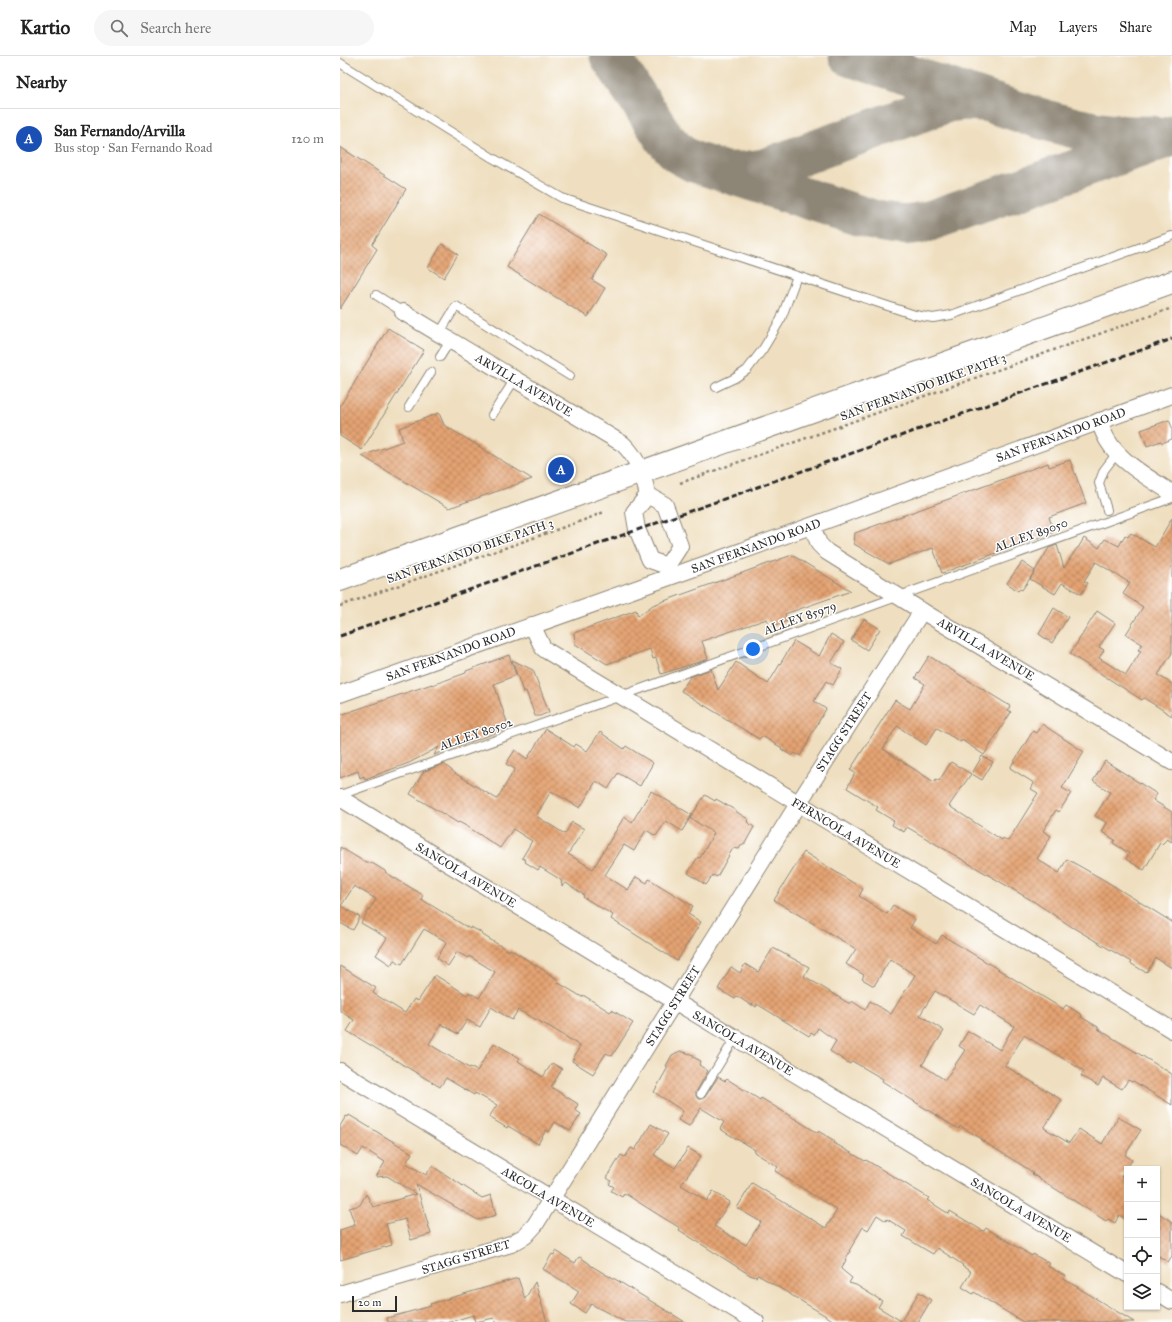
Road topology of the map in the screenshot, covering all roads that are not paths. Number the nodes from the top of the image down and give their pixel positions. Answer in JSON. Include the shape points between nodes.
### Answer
{"nodes":[{"id":1,"x":340,"y":63,"type":"edge"},
{"id":2,"x":1172,"y":236,"type":"edge"},
{"id":3,"x":797,"y":276,"type":"junction"},
{"id":4,"x":1172,"y":282,"type":"edge"},
{"id":5,"x":376,"y":295,"type":"dead end"},
{"id":6,"x":403,"y":312,"type":"joint"},
{"id":7,"x":444,"y":337,"type":"junction"},
{"id":8,"x":440,"y":358,"type":"dead end"},
{"id":9,"x":431,"y":372,"type":"dead end"},
{"id":10,"x":570,"y":376,"type":"dead end"},
{"id":11,"x":515,"y":379,"type":"junction"},
{"id":12,"x":716,"y":387,"type":"dead end"},
{"id":13,"x":1172,"y":395,"type":"edge"},
{"id":14,"x":409,"y":407,"type":"dead end"},
{"id":15,"x":492,"y":415,"type":"dead end"},
{"id":16,"x":1099,"y":421,"type":"junction"},
{"id":17,"x":1117,"y":453,"type":"junction"},
{"id":18,"x":642,"y":471,"type":"junction"},
{"id":19,"x":1172,"y":493,"type":"edge"},
{"id":20,"x":648,"y":495,"type":"junction"},
{"id":21,"x":1172,"y":498,"type":"edge"},
{"id":22,"x":1107,"y":510,"type":"dead end"},
{"id":23,"x":812,"y":526,"type":"junction"},
{"id":24,"x":669,"y":571,"type":"junction"},
{"id":25,"x":340,"y":580,"type":"edge"},
{"id":26,"x":898,"y":596,"type":"junction"},
{"id":27,"x":922,"y":611,"type":"junction"},
{"id":28,"x":532,"y":625,"type":"junction"},
{"id":29,"x":340,"y":694,"type":"edge"},
{"id":30,"x":621,"y":696,"type":"junction"},
{"id":31,"x":1172,"y":762,"type":"edge"},
{"id":32,"x":340,"y":795,"type":"edge"},
{"id":33,"x":340,"y":798,"type":"edge"},
{"id":34,"x":798,"y":804,"type":"junction"},
{"id":35,"x":676,"y":1002,"type":"junction"},
{"id":36,"x":1172,"y":1030,"type":"edge"},
{"id":37,"x":735,"y":1038,"type":"junction"},
{"id":38,"x":340,"y":1070,"type":"edge"},
{"id":39,"x":701,"y":1094,"type":"dead end"},
{"id":40,"x":552,"y":1200,"type":"junction"},
{"id":41,"x":1124,"y":1272,"type":"edge"},
{"id":42,"x":340,"y":1294,"type":"edge"},
{"id":43,"x":1160,"y":1294,"type":"edge"},
{"id":44,"x":1172,"y":1301,"type":"edge"},
{"id":45,"x":746,"y":1320,"type":"edge"}],
"edges":[{"from":1,"to":3,"type":"lane","via":[[562,198]]},
{"from":2,"to":3,"type":"lane","via":[[951,315],[933,318],[915,315]]},
{"from":3,"to":12,"type":"lane","via":[[781,319],[763,349],[747,370]]},
{"from":4,"to":18,"type":"main road"},
{"from":5,"to":6,"type":"lane","name":"ARVILLA AVENUE"},
{"from":6,"to":7,"type":"street","name":"ARVILLA AVENUE"},
{"from":7,"to":8,"type":"lane"},
{"from":7,"to":10,"type":"lane","via":[[456,306]]},
{"from":7,"to":11,"type":"street","name":"ARVILLA AVENUE"},
{"from":9,"to":14,"type":"lane"},
{"from":11,"to":15,"type":"lane"},
{"from":11,"to":18,"type":"street","name":"ARVILLA AVENUE","via":[[623,444]]},
{"from":13,"to":16,"type":"street","name":"SAN FERNANDO ROAD"},
{"from":16,"to":17,"type":"street","via":[[1108,442]]},
{"from":16,"to":23,"type":"street","name":"SAN FERNANDO ROAD"},
{"from":17,"to":19,"type":"street"},
{"from":17,"to":22,"type":"lane","via":[[1104,470],[1099,483]]},
{"from":18,"to":20,"type":"street","name":"ARVILLA AVENUE"},
{"from":18,"to":25,"type":"main road"},
{"from":20,"to":24,"type":"street","via":[[665,505],[680,546]]},
{"from":20,"to":24,"type":"street","via":[[634,512],[638,529],[650,560]]},
{"from":21,"to":26,"type":"lane","name":"ALLEY 89050"},
{"from":23,"to":24,"type":"street","name":"SAN FERNANDO ROAD"},
{"from":23,"to":26,"type":"street","name":"ARVILLA AVENUE","via":[[819,544],[827,552]]},
{"from":24,"to":28,"type":"street","name":"SAN FERNANDO ROAD"},
{"from":26,"to":27,"type":"street","name":"ARVILLA AVENUE"},
{"from":26,"to":30,"type":"lane","name":"ALLEY 85979"},
{"from":27,"to":31,"type":"street","name":"ARVILLA AVENUE"},
{"from":27,"to":34,"type":"street","name":"STAGG STREET"},
{"from":28,"to":29,"type":"street","name":"SAN FERNANDO ROAD"},
{"from":28,"to":30,"type":"street","name":"FERNCOLA AVENUE","via":[[543,648]]},
{"from":30,"to":32,"type":"lane","name":"ALLEY 80502"},
{"from":30,"to":34,"type":"street","name":"FERNCOLA AVENUE"},
{"from":33,"to":35,"type":"street","name":"SANCOLA AVENUE"},
{"from":34,"to":35,"type":"street","name":"STAGG STREET"},
{"from":34,"to":36,"type":"street","name":"FERNCOLA AVENUE"},
{"from":35,"to":37,"type":"street","name":"SANCOLA AVENUE"},
{"from":35,"to":40,"type":"street","name":"STAGG STREET"},
{"from":37,"to":39,"type":"lane"},
{"from":37,"to":41,"type":"street","name":"SANCOLA AVENUE"},
{"from":38,"to":40,"type":"street","name":"ARCOLA AVENUE"},
{"from":40,"to":42,"type":"street","name":"STAGG STREET","via":[[525,1236],[511,1244]]},
{"from":40,"to":45,"type":"street","name":"ARCOLA AVENUE"},
{"from":43,"to":44,"type":"street"}]}
